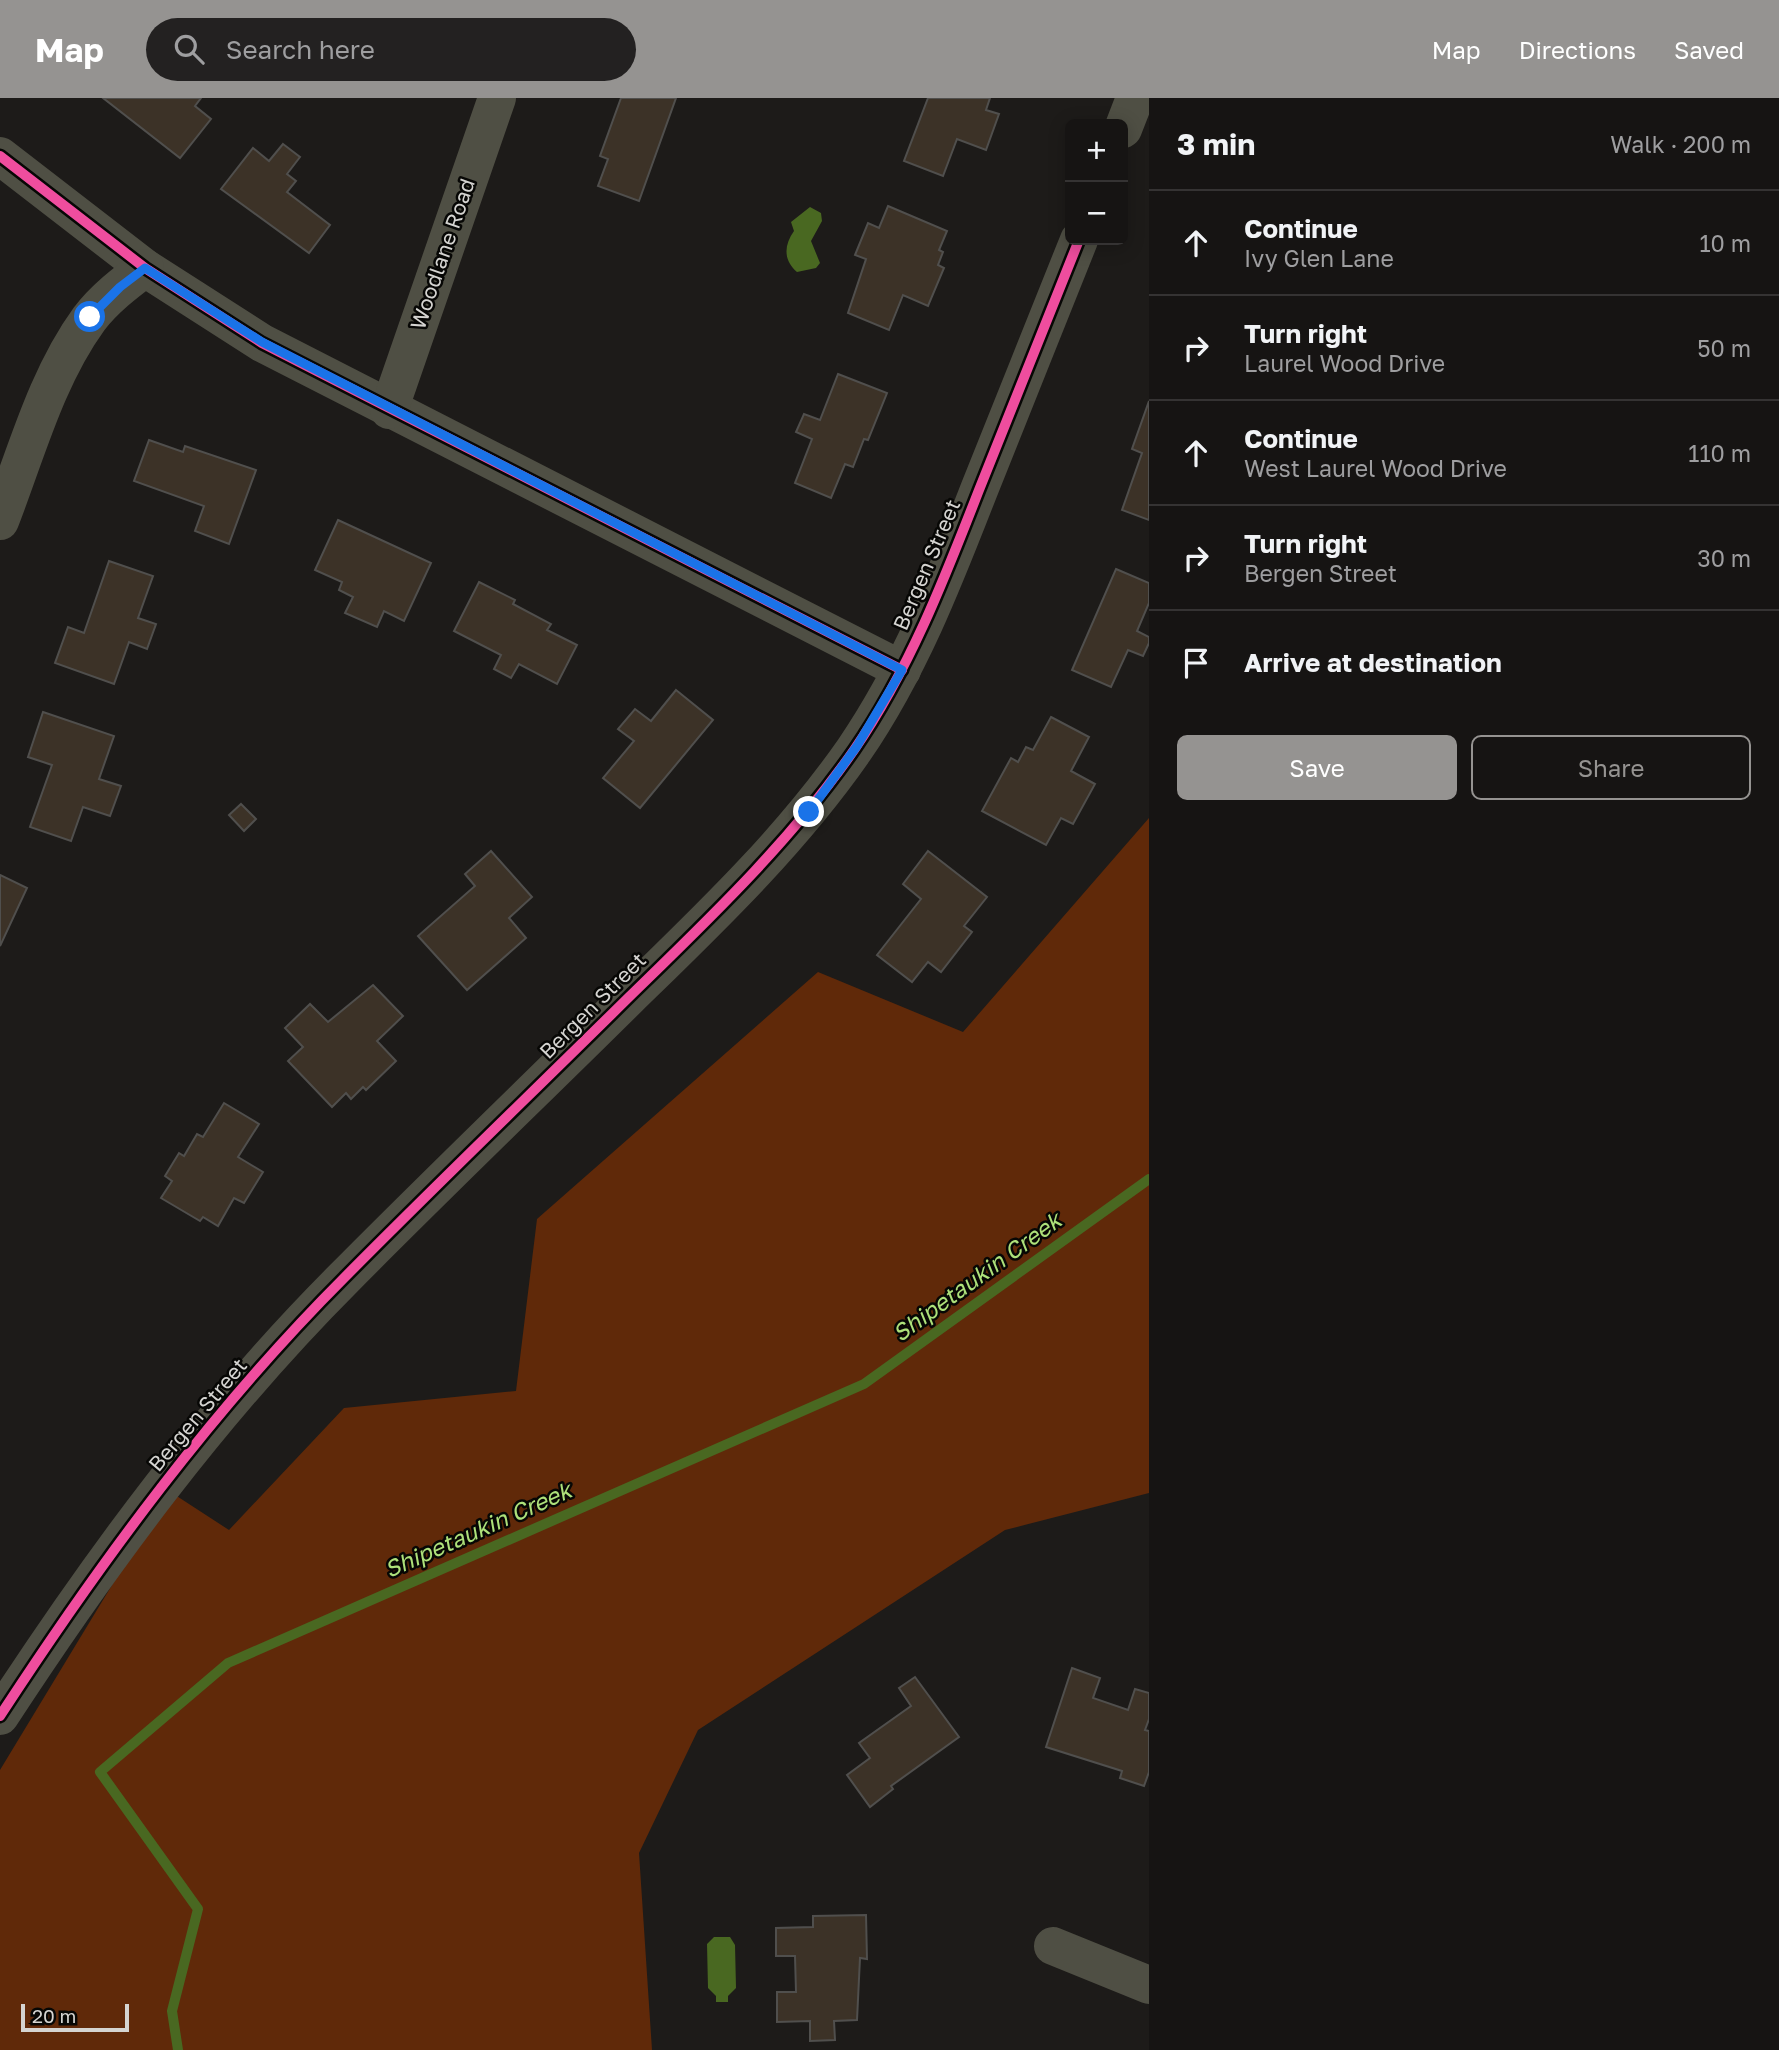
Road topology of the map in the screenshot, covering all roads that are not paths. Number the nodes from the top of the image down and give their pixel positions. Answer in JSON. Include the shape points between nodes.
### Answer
{"nodes":[{"id":1,"x":497,"y":98,"type":"edge"},
{"id":2,"x":1135,"y":98,"type":"edge"},
{"id":3,"x":1127,"y":119,"type":"edge"},
{"id":4,"x":0,"y":156,"type":"edge"},
{"id":5,"x":1077,"y":245,"type":"edge"},
{"id":6,"x":145,"y":268,"type":"junction"},
{"id":7,"x":389,"y":410,"type":"junction"},
{"id":8,"x":0,"y":521,"type":"edge"},
{"id":9,"x":902,"y":670,"type":"junction"},
{"id":10,"x":0,"y":1716,"type":"edge"},
{"id":11,"x":1053,"y":1946,"type":"dead end"},
{"id":12,"x":1149,"y":1985,"type":"edge"}],
"edges":[{"from":1,"to":7,"type":"street","name":"Woodlane Road"},
{"from":2,"to":3,"type":"street"},
{"from":4,"to":6,"type":"street"},
{"from":5,"to":9,"type":"street","name":"Bergen Street","via":[[935,602]]},
{"from":6,"to":7,"type":"street","via":[[262,342]]},
{"from":6,"to":8,"type":"street","via":[[90,317],[63,360]]},
{"from":7,"to":9,"type":"street"},
{"from":9,"to":10,"type":"street","name":"Bergen Street","via":[[857,746],[809,812],[744,885],[340,1282],[239,1394],[144,1511]]},
{"from":11,"to":12,"type":"street"}]}
